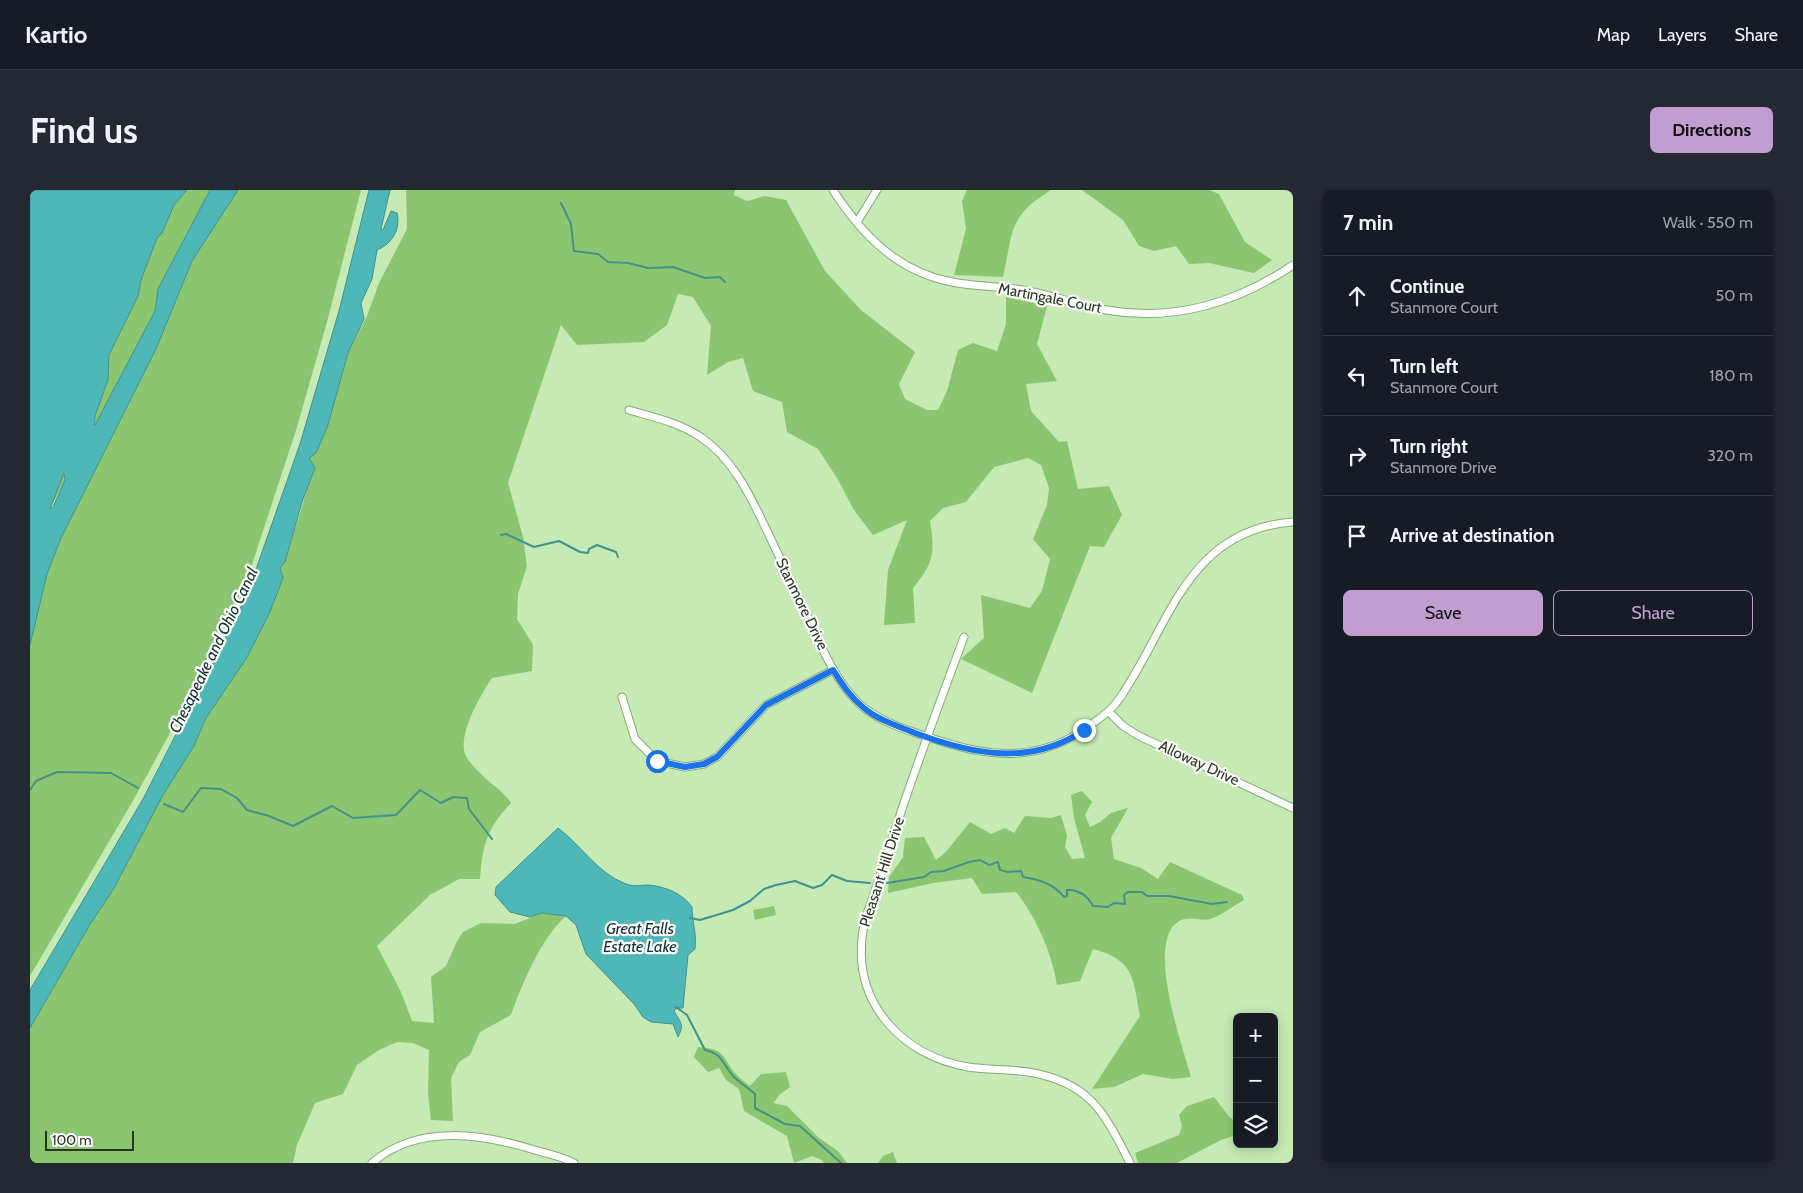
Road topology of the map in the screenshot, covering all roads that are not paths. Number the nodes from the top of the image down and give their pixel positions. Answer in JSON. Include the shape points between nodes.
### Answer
{"nodes":[{"id":1,"x":833,"y":190,"type":"edge"},
{"id":2,"x":877,"y":190,"type":"edge"},
{"id":3,"x":857,"y":222,"type":"junction"},
{"id":4,"x":1293,"y":265,"type":"edge"},
{"id":5,"x":629,"y":410,"type":"dead end"},
{"id":6,"x":1293,"y":522,"type":"edge"},
{"id":7,"x":964,"y":637,"type":"dead end"},
{"id":8,"x":833,"y":670,"type":"junction"},
{"id":9,"x":622,"y":697,"type":"dead end"},
{"id":10,"x":1109,"y":712,"type":"junction"},
{"id":11,"x":926,"y":737,"type":"junction"},
{"id":12,"x":1293,"y":808,"type":"edge"},
{"id":13,"x":372,"y":1163,"type":"edge"},
{"id":14,"x":574,"y":1163,"type":"edge"},
{"id":15,"x":1130,"y":1163,"type":"edge"}],
"edges":[{"from":1,"to":3,"type":"street","name":"Martingale Court"},
{"from":2,"to":3,"type":"street"},
{"from":3,"to":4,"type":"street","name":"Martingale Court","via":[[892,258],[936,278],[1028,291],[1129,313],[1204,307],[1251,290]]},
{"from":5,"to":8,"type":"street","name":"Stanmore Drive","via":[[674,423],[699,436],[726,460],[758,513]]},
{"from":6,"to":10,"type":"street","name":"Stanmore Drive","via":[[1260,528],[1232,541],[1204,562],[1183,586],[1131,681]]},
{"from":7,"to":11,"type":"street","name":"Pleasant Hill Drive"},
{"from":8,"to":9,"type":"street","via":[[766,705],[717,757],[704,764],[685,767],[657,761],[635,739]]},
{"from":8,"to":11,"type":"street","name":"Stanmore Drive","via":[[845,690],[865,710]]},
{"from":10,"to":11,"type":"street","name":"Stanmore Drive","via":[[1076,736],[1052,747],[1027,753],[982,753]]},
{"from":10,"to":12,"type":"street","name":"Alloway Drive","via":[[1139,736]]},
{"from":11,"to":15,"type":"street","name":"Pleasant Hill Drive","via":[[864,924],[862,959],[870,995],[890,1027],[909,1045],[929,1056],[953,1064],[1028,1072],[1066,1083],[1086,1096],[1105,1115]]},
{"from":13,"to":14,"type":"street","via":[[394,1147],[439,1135],[515,1143]]}]}
